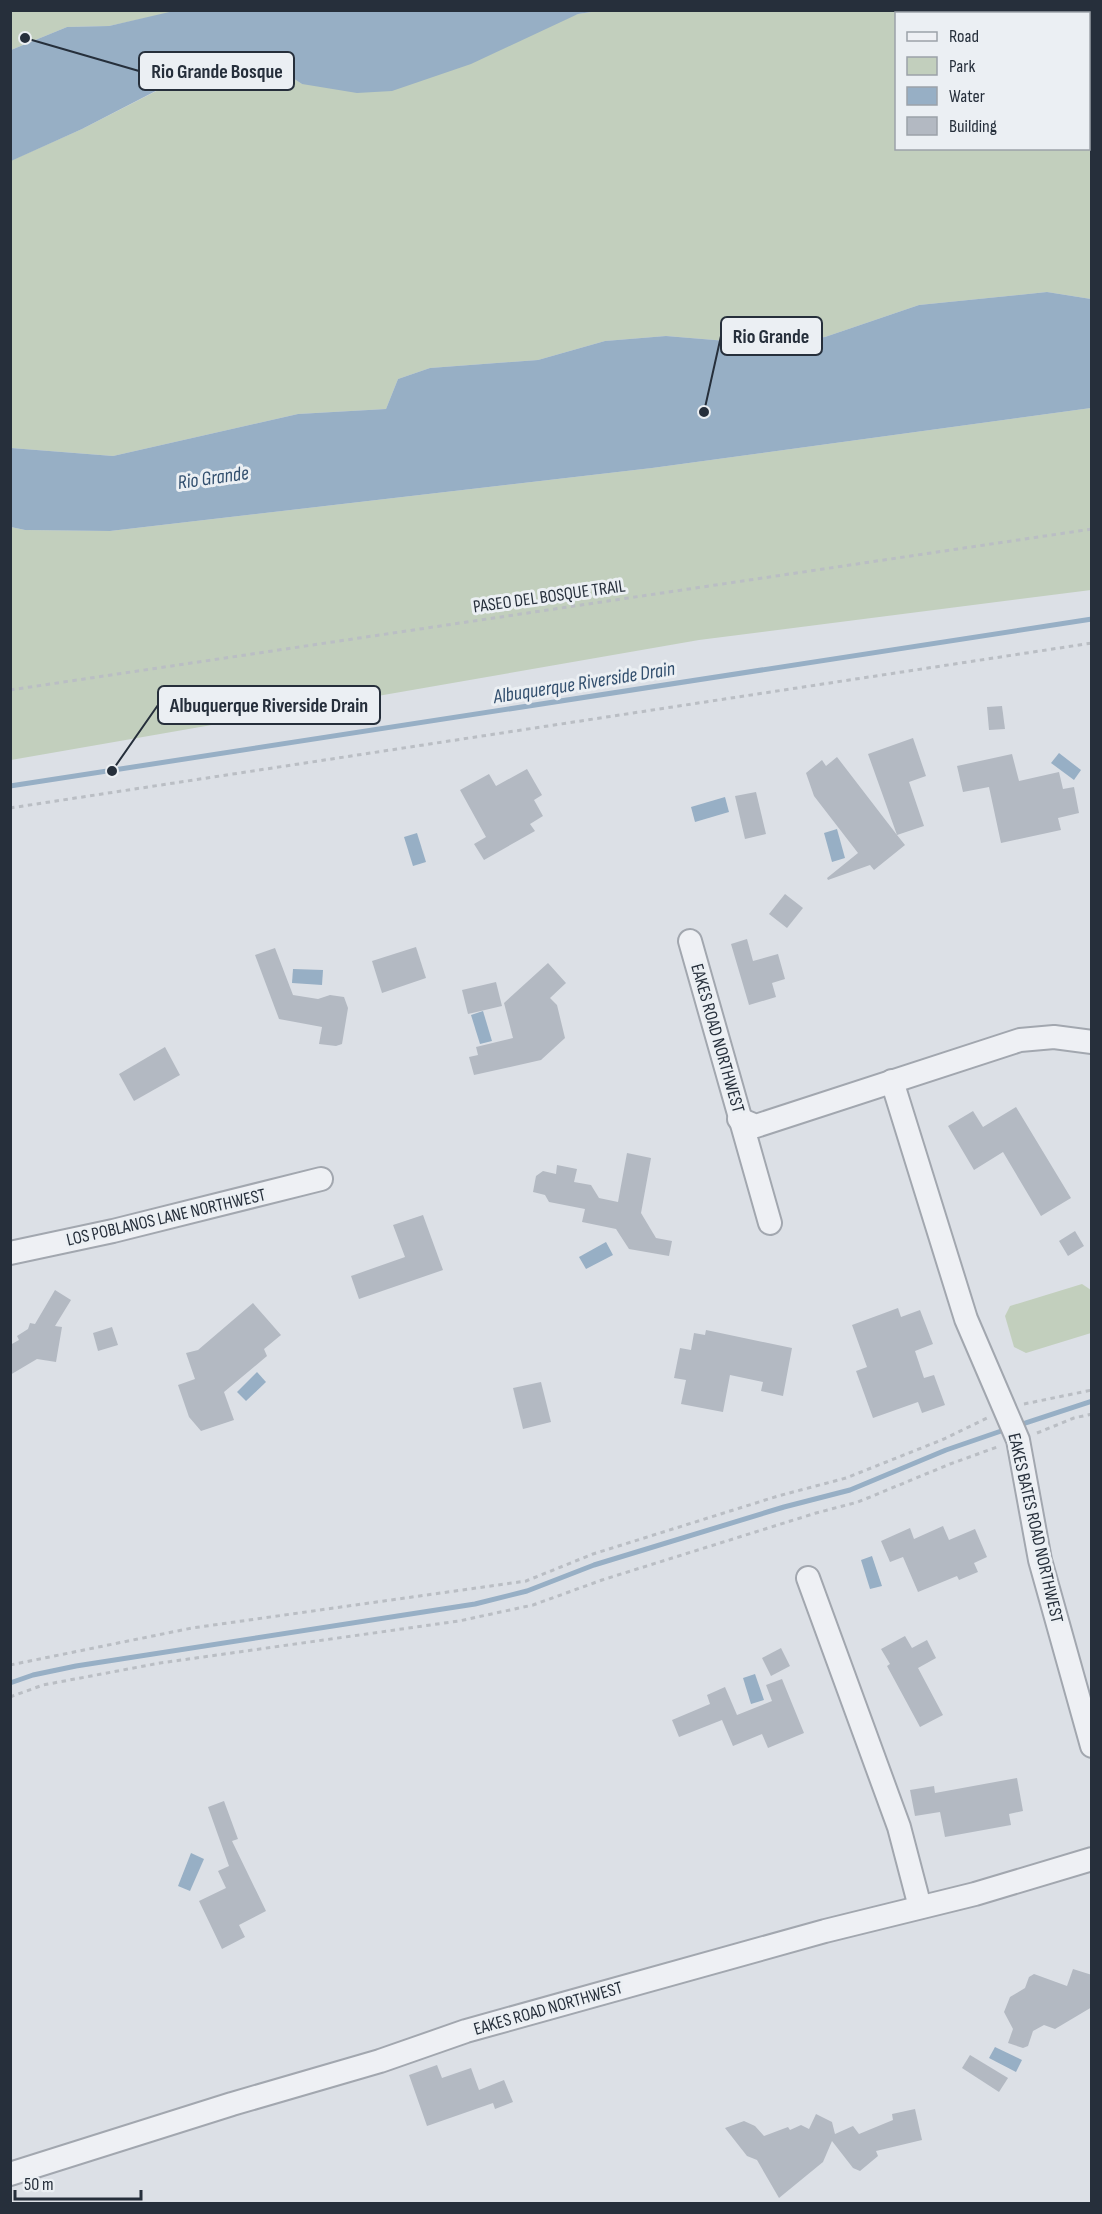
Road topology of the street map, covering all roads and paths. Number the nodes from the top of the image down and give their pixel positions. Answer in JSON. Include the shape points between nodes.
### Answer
{"nodes":[{"id":1,"x":1092,"y":529,"type":"edge"},
{"id":2,"x":1092,"y":643,"type":"edge"},
{"id":3,"x":10,"y":690,"type":"edge"},
{"id":4,"x":10,"y":808,"type":"edge"},
{"id":5,"x":690,"y":941,"type":"dead end"},
{"id":6,"x":1092,"y":1042,"type":"edge"},
{"id":7,"x":892,"y":1081,"type":"junction"},
{"id":8,"x":739,"y":1119,"type":"junction"},
{"id":9,"x":321,"y":1179,"type":"dead end"},
{"id":10,"x":770,"y":1223,"type":"dead end"},
{"id":11,"x":10,"y":1253,"type":"edge"},
{"id":12,"x":1092,"y":1390,"type":"edge"},
{"id":13,"x":1006,"y":1409,"type":"junction"},
{"id":14,"x":1092,"y":1414,"type":"edge"},
{"id":15,"x":1018,"y":1440,"type":"junction"},
{"id":16,"x":808,"y":1578,"type":"dead end"},
{"id":17,"x":10,"y":1665,"type":"edge"},
{"id":18,"x":10,"y":1697,"type":"edge"},
{"id":19,"x":1092,"y":1746,"type":"edge"},
{"id":20,"x":1092,"y":1859,"type":"edge"},
{"id":21,"x":920,"y":1907,"type":"junction"},
{"id":22,"x":10,"y":2175,"type":"edge"}],
"edges":[{"from":1,"to":3,"type":"path","name":"PASEO DEL BOSQUE TRAIL"},
{"from":2,"to":4,"type":"path"},
{"from":5,"to":8,"type":"street","name":"EAKES ROAD NORTHWEST"},
{"from":6,"to":7,"type":"street","name":"EAKES ROAD NORTHWEST","via":[[1054,1037],[1020,1040]]},
{"from":7,"to":8,"type":"street","name":"EAKES ROAD NORTHWEST","via":[[756,1126]]},
{"from":7,"to":13,"type":"street","name":"EAKES BATES ROAD NORTHWEST","via":[[966,1319]]},
{"from":8,"to":10,"type":"street"},
{"from":9,"to":11,"type":"street","name":"LOS POBLANOS LANE NORTHWEST"},
{"from":12,"to":13,"type":"path"},
{"from":13,"to":15,"type":"street","name":"EAKES BATES ROAD NORTHWEST"},
{"from":13,"to":17,"type":"path","via":[[846,1478],[593,1554],[526,1581],[192,1628]]},
{"from":14,"to":15,"type":"path"},
{"from":15,"to":18,"type":"path","via":[[858,1502],[533,1605],[459,1621],[160,1663],[43,1685]]},
{"from":15,"to":19,"type":"street","name":"EAKES BATES ROAD NORTHWEST","via":[[1040,1560]]},
{"from":16,"to":21,"type":"street","via":[[899,1827]]},
{"from":20,"to":21,"type":"street","name":"EAKES ROAD NORTHWEST"},
{"from":21,"to":22,"type":"street","name":"EAKES ROAD NORTHWEST","via":[[466,2031]]}]}
